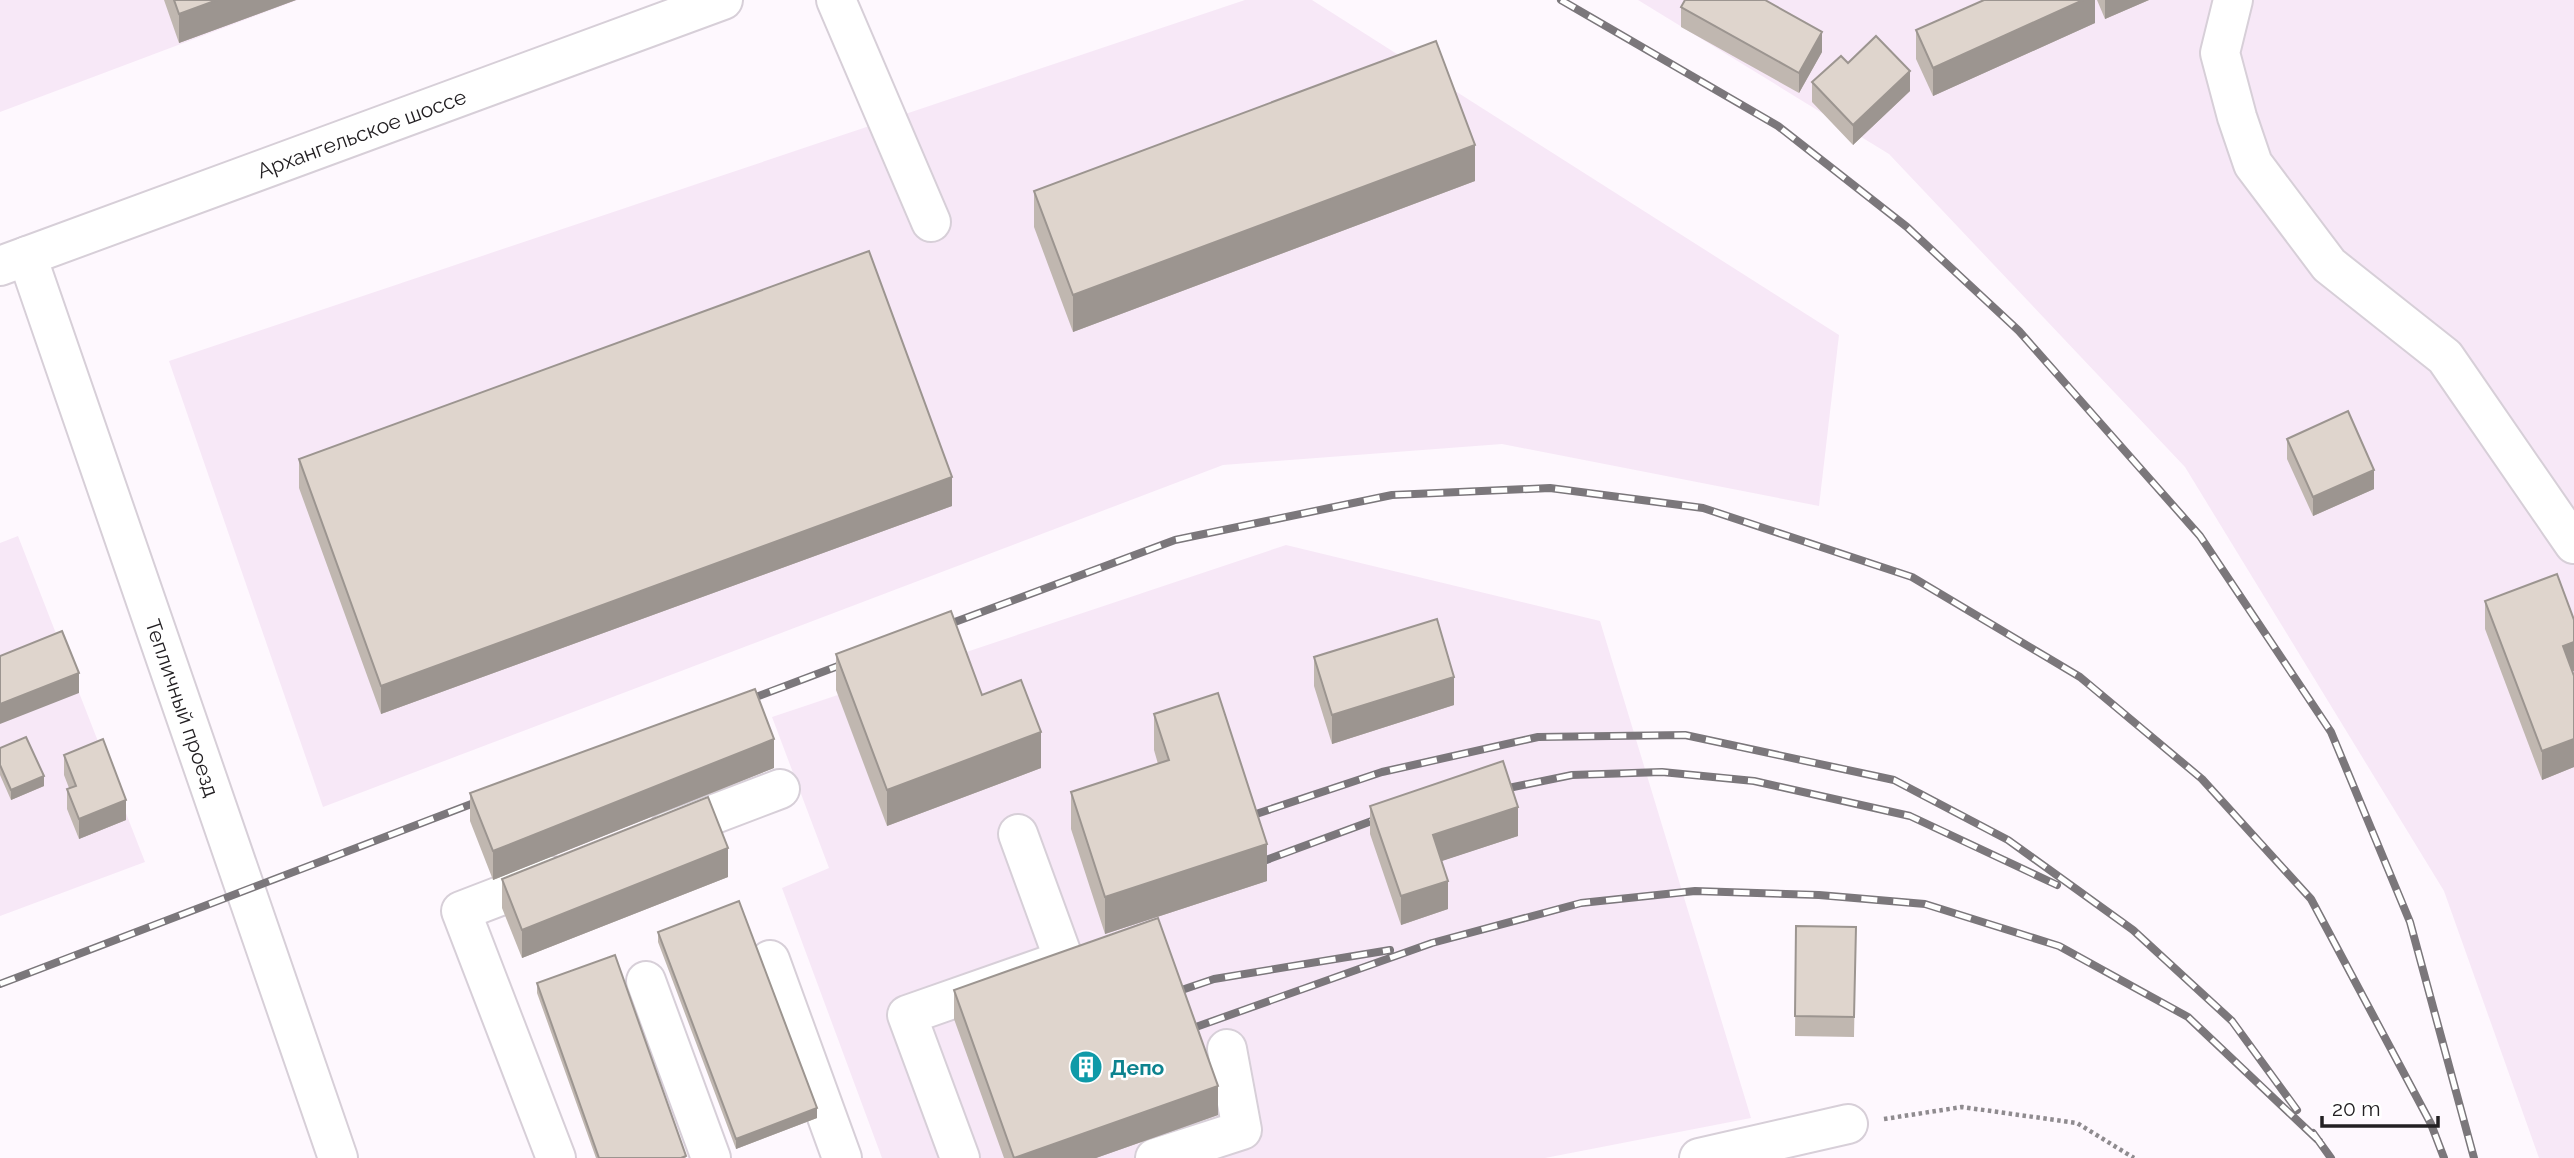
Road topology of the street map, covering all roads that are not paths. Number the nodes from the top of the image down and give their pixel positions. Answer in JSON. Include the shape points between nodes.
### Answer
{"nodes":[{"id":1,"x":723,"y":0,"type":"edge"},
{"id":2,"x":836,"y":0,"type":"edge"},
{"id":3,"x":2233,"y":0,"type":"edge"},
{"id":4,"x":931,"y":222,"type":"dead end"},
{"id":5,"x":13,"y":261,"type":"edge"},
{"id":6,"x":2574,"y":544,"type":"edge"},
{"id":7,"x":780,"y":789,"type":"dead end"},
{"id":8,"x":1018,"y":834,"type":"dead end"},
{"id":9,"x":639,"y":843,"type":"edge"},
{"id":10,"x":588,"y":862,"type":"edge"},
{"id":11,"x":770,"y":960,"type":"dead end"},
{"id":12,"x":646,"y":981,"type":"dead end"},
{"id":13,"x":1227,"y":1049,"type":"dead end"},
{"id":14,"x":1848,"y":1124,"type":"road end"},
{"id":15,"x":338,"y":1158,"type":"edge"},
{"id":16,"x":556,"y":1158,"type":"edge"},
{"id":17,"x":711,"y":1158,"type":"edge"},
{"id":18,"x":842,"y":1158,"type":"edge"},
{"id":19,"x":960,"y":1158,"type":"edge"},
{"id":20,"x":1155,"y":1158,"type":"edge"},
{"id":21,"x":1699,"y":1158,"type":"edge"}],
"edges":[{"from":1,"to":5,"type":"street","name":"Архангельское шоссе"},
{"from":2,"to":4,"type":"street"},
{"from":3,"to":6,"type":"street","via":[[2220,53],[2253,164],[2329,265],[2445,356]]},
{"from":5,"to":15,"type":"street","name":"Тепличный проезд"},
{"from":7,"to":9,"type":"street"},
{"from":8,"to":19,"type":"street","via":[[1064,960],[907,1015]]},
{"from":10,"to":16,"type":"street","via":[[461,911]]},
{"from":11,"to":18,"type":"street"},
{"from":12,"to":17,"type":"street"},
{"from":13,"to":20,"type":"street","via":[[1242,1130]]},
{"from":14,"to":21,"type":"street"}]}
